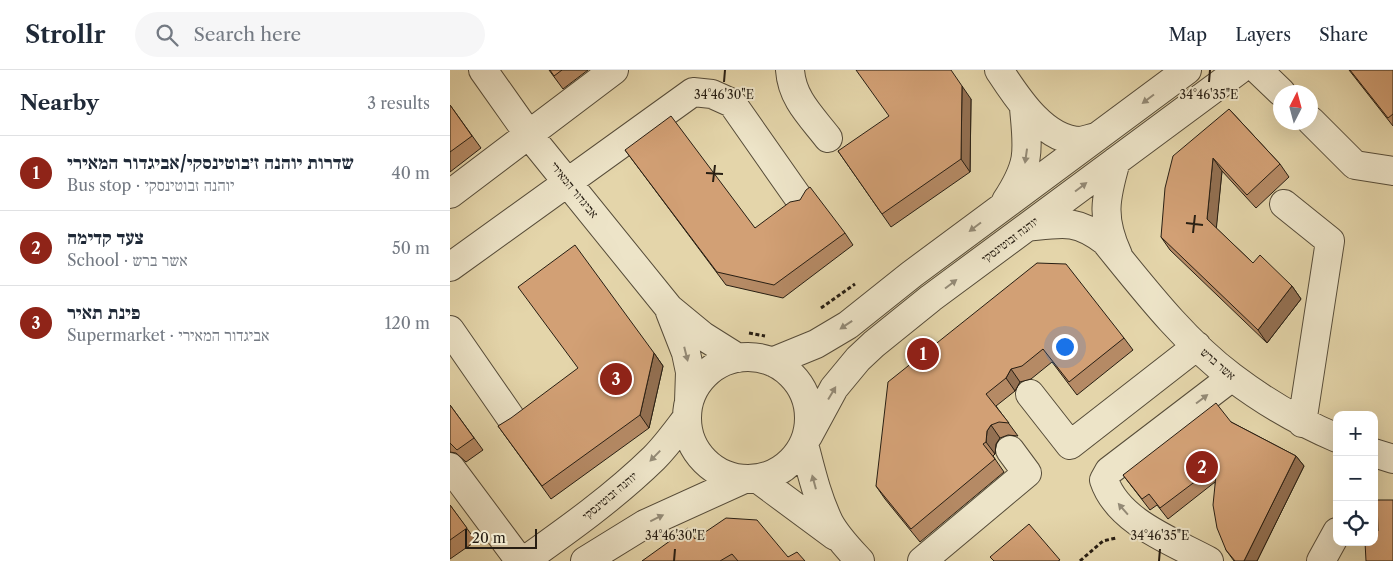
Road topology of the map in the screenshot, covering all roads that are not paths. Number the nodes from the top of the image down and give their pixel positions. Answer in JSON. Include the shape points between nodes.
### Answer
{"nodes":[{"id":1,"x":483,"y":70,"type":"edge"},
{"id":2,"x":614,"y":70,"type":"edge"},
{"id":3,"x":790,"y":70,"type":"edge"},
{"id":4,"x":998,"y":70,"type":"edge"},
{"id":5,"x":1187,"y":70,"type":"edge"},
{"id":6,"x":1240,"y":70,"type":"edge"},
{"id":7,"x":1258,"y":70,"type":"edge"},
{"id":8,"x":1274,"y":85,"type":"edge"},
{"id":9,"x":1024,"y":108,"type":"junction"},
{"id":10,"x":1318,"y":129,"type":"edge"},
{"id":11,"x":529,"y":135,"type":"junction"},
{"id":12,"x":828,"y":138,"type":"dead end"},
{"id":13,"x":1096,"y":138,"type":"junction"},
{"id":14,"x":1116,"y":161,"type":"junction"},
{"id":15,"x":1393,"y":170,"type":"edge"},
{"id":16,"x":568,"y":183,"type":"junction"},
{"id":17,"x":450,"y":194,"type":"edge"},
{"id":18,"x":800,"y":200,"type":"edge"},
{"id":19,"x":1284,"y":204,"type":"dead end"},
{"id":20,"x":1001,"y":208,"type":"junction"},
{"id":21,"x":1028,"y":227,"type":"junction"},
{"id":22,"x":1122,"y":263,"type":"junction"},
{"id":23,"x":450,"y":267,"type":"edge"},
{"id":24,"x":669,"y":308,"type":"junction"},
{"id":25,"x":450,"y":330,"type":"edge"},
{"id":26,"x":1197,"y":346,"type":"junction"},
{"id":27,"x":772,"y":349,"type":"junction"},
{"id":28,"x":738,"y":358,"type":"junction"},
{"id":29,"x":1232,"y":377,"type":"junction"},
{"id":30,"x":1030,"y":394,"type":"dead end"},
{"id":31,"x":687,"y":411,"type":"junction"},
{"id":32,"x":511,"y":418,"type":"edge"},
{"id":33,"x":1302,"y":423,"type":"junction"},
{"id":34,"x":1333,"y":436,"type":"edge"},
{"id":35,"x":806,"y":440,"type":"junction"},
{"id":36,"x":1010,"y":450,"type":"dead end"},
{"id":37,"x":450,"y":467,"type":"edge"},
{"id":38,"x":750,"y":479,"type":"junction"},
{"id":39,"x":1333,"y":539,"type":"edge"},
{"id":40,"x":852,"y":551,"type":"edge"},
{"id":41,"x":520,"y":561,"type":"edge"},
{"id":42,"x":524,"y":561,"type":"edge"},
{"id":43,"x":585,"y":561,"type":"edge"},
{"id":44,"x":922,"y":561,"type":"edge"},
{"id":45,"x":1208,"y":561,"type":"edge"},
{"id":46,"x":1321,"y":561,"type":"edge"}],
"edges":[{"from":1,"to":11,"type":"street","name":"אביגדור המאירי"},
{"from":2,"to":11,"type":"street"},
{"from":3,"to":12,"type":"street","via":[[795,95]]},
{"from":4,"to":9,"type":"street"},
{"from":5,"to":13,"type":"street","one_way":true},
{"from":6,"to":14,"type":"street","name":"יוהנה זבוטינסקי"},
{"from":7,"to":8,"type":"street"},
{"from":9,"to":13,"type":"street","via":[[1061,136],[1080,141]]},
{"from":9,"to":20,"type":"street","one_way":true,"via":[[1027,155],[1018,182]]},
{"from":10,"to":15,"type":"street","via":[[1355,165]]},
{"from":11,"to":16,"type":"street","name":"אביגדור המאירי"},
{"from":11,"to":17,"type":"street"},
{"from":13,"to":20,"type":"street"},
{"from":21,"to":14,"type":"street","name":"יוהנה זבוטינסקי","one_way":true},
{"from":14,"to":22,"type":"street","name":"אשר ברש","via":[[1107,194],[1106,213],[1111,239]]},
{"from":16,"to":18,"type":"street","via":[[693,92],[712,94],[732,103]]},
{"from":16,"to":23,"type":"street"},
{"from":16,"to":24,"type":"street","name":"אביגדור המאירי"},
{"from":19,"to":33,"type":"street","via":[[1330,241]]},
{"from":20,"to":27,"type":"street","one_way":true,"via":[[848,325],[816,344]]},
{"from":21,"to":22,"type":"street","name":"אשר ברש","via":[[1062,223],[1090,230],[1105,241]]},
{"from":35,"to":21,"type":"street","name":"יוהנה זבוטינסקי","one_way":true,"via":[[834,388],[858,359],[931,298]]},
{"from":22,"to":26,"type":"street","name":"אשר ברש"},
{"from":24,"to":28,"type":"street","name":"אביגדור המאירי"},
{"from":24,"to":31,"type":"street","name":"אביגדור המאירי","one_way":true,"via":[[690,372]]},
{"from":25,"to":32,"type":"street"},
{"from":26,"to":29,"type":"street","name":"אשר ברש"},
{"from":26,"to":30,"type":"street","via":[[1070,445]]},
{"from":27,"to":28,"type":"street","via":[[756,358]]},
{"from":27,"to":35,"type":"street","via":[[800,384],[808,400],[810,418]]},
{"from":28,"to":31,"type":"street","via":[[707,373],[696,386]]},
{"from":29,"to":33,"type":"street","name":"אשר ברש"},
{"from":45,"to":29,"type":"street","one_way":true,"via":[[1135,521],[1108,490],[1104,480],[1109,471]]},
{"from":31,"to":38,"type":"street","via":[[689,437],[709,466],[724,475]]},
{"from":31,"to":42,"type":"street","name":"יוהנה זבוטינסקי","one_way":true,"via":[[656,456],[628,482]]},
{"from":33,"to":34,"type":"street","name":"אשר ברש"},
{"from":35,"to":38,"type":"street","via":[[785,468],[772,475]]},
{"from":40,"to":35,"type":"street","one_way":true,"via":[[830,523],[821,504]]},
{"from":36,"to":44,"type":"street","via":[[1027,473]]},
{"from":37,"to":41,"type":"street"},
{"from":38,"to":40,"type":"street"},
{"from":43,"to":38,"type":"street","one_way":true,"via":[[645,524]]},
{"from":39,"to":46,"type":"street"}]}
